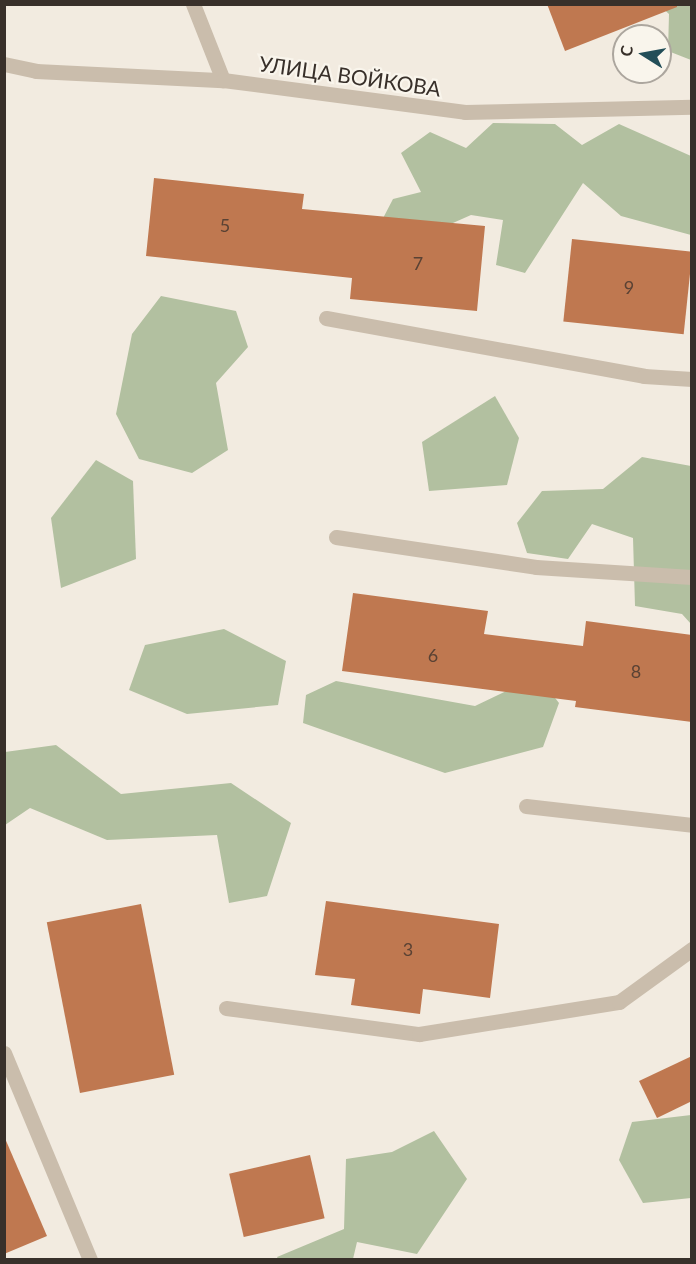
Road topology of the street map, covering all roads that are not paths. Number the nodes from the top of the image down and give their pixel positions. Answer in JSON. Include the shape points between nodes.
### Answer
{"nodes":[{"id":1,"x":193,"y":4,"type":"edge"},
{"id":2,"x":4,"y":64,"type":"edge"},
{"id":3,"x":223,"y":80,"type":"junction"},
{"id":4,"x":692,"y":106,"type":"edge"},
{"id":5,"x":326,"y":318,"type":"dead end"},
{"id":6,"x":692,"y":379,"type":"edge"},
{"id":7,"x":336,"y":537,"type":"dead end"},
{"id":8,"x":692,"y":577,"type":"edge"},
{"id":9,"x":526,"y":806,"type":"dead end"},
{"id":10,"x":692,"y":825,"type":"edge"},
{"id":11,"x":692,"y":949,"type":"edge"},
{"id":12,"x":226,"y":1008,"type":"dead end"},
{"id":13,"x":4,"y":1053,"type":"edge"},
{"id":14,"x":90,"y":1260,"type":"edge"}],
"edges":[{"from":1,"to":3,"type":"street"},
{"from":2,"to":3,"type":"street","name":"УЛИЦА ВОЙКОВА","via":[[36,71]]},
{"from":3,"to":4,"type":"street","name":"УЛИЦА ВОЙКОВА","via":[[465,112]]},
{"from":5,"to":6,"type":"street","via":[[644,376]]},
{"from":7,"to":8,"type":"street","via":[[536,567]]},
{"from":9,"to":10,"type":"street"},
{"from":11,"to":12,"type":"street","via":[[619,1002],[419,1034]]},
{"from":13,"to":14,"type":"street"}]}
